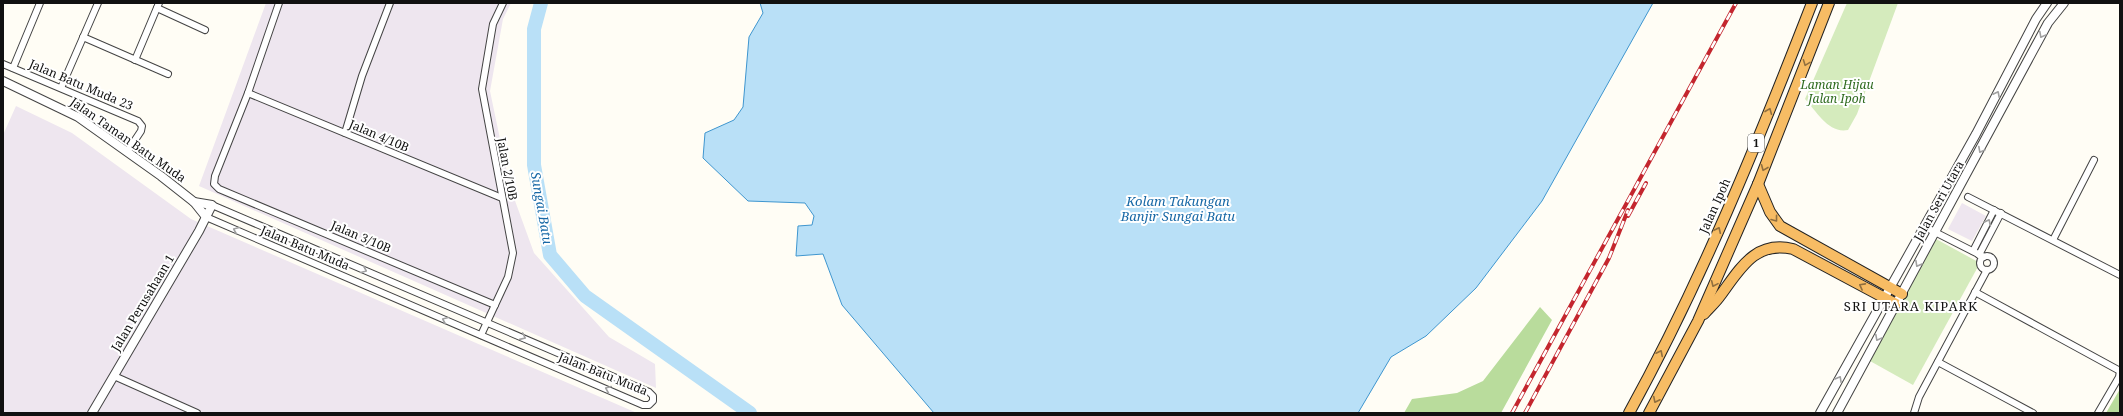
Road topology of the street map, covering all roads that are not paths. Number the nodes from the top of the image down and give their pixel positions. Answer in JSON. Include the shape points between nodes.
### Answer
{"nodes":[{"id":1,"x":40,"y":3,"type":"edge"},
{"id":2,"x":98,"y":3,"type":"edge"},
{"id":3,"x":279,"y":3,"type":"edge"},
{"id":4,"x":390,"y":3,"type":"edge"},
{"id":5,"x":503,"y":3,"type":"edge"},
{"id":6,"x":1812,"y":3,"type":"edge"},
{"id":7,"x":1829,"y":3,"type":"edge"},
{"id":8,"x":2047,"y":3,"type":"edge"},
{"id":9,"x":2064,"y":3,"type":"edge"},
{"id":10,"x":158,"y":6,"type":"edge"},
{"id":11,"x":205,"y":30,"type":"dead end"},
{"id":12,"x":83,"y":37,"type":"junction"},
{"id":13,"x":136,"y":60,"type":"junction"},
{"id":14,"x":3,"y":64,"type":"edge"},
{"id":15,"x":13,"y":68,"type":"junction"},
{"id":16,"x":168,"y":74,"type":"dead end"},
{"id":17,"x":3,"y":81,"type":"edge"},
{"id":18,"x":62,"y":88,"type":"junction"},
{"id":19,"x":248,"y":93,"type":"junction"},
{"id":20,"x":345,"y":133,"type":"junction"},
{"id":21,"x":126,"y":152,"type":"junction"},
{"id":22,"x":2094,"y":160,"type":"dead end"},
{"id":23,"x":1758,"y":184,"type":"junction"},
{"id":24,"x":1968,"y":197,"type":"dead end"},
{"id":25,"x":502,"y":198,"type":"junction"},
{"id":26,"x":194,"y":202,"type":"junction"},
{"id":27,"x":212,"y":205,"type":"junction"},
{"id":28,"x":1994,"y":210,"type":"junction"},
{"id":29,"x":2001,"y":213,"type":"junction"},
{"id":30,"x":206,"y":217,"type":"junction"},
{"id":31,"x":1925,"y":227,"type":"junction"},
{"id":32,"x":1935,"y":232,"type":"junction"},
{"id":33,"x":2053,"y":240,"type":"junction"},
{"id":34,"x":1973,"y":251,"type":"junction"},
{"id":35,"x":1981,"y":256,"type":"junction"},
{"id":36,"x":1987,"y":270,"type":"junction"},
{"id":37,"x":2120,"y":275,"type":"edge"},
{"id":38,"x":1891,"y":288,"type":"junction"},
{"id":39,"x":1975,"y":292,"type":"junction"},
{"id":40,"x":1902,"y":294,"type":"junction"},
{"id":41,"x":1885,"y":298,"type":"junction"},
{"id":42,"x":1896,"y":304,"type":"junction"},
{"id":43,"x":495,"y":305,"type":"junction"},
{"id":44,"x":487,"y":321,"type":"junction"},
{"id":45,"x":1698,"y":321,"type":"junction"},
{"id":46,"x":481,"y":335,"type":"junction"},
{"id":47,"x":1938,"y":362,"type":"junction"},
{"id":48,"x":2120,"y":371,"type":"edge"},
{"id":49,"x":114,"y":376,"type":"junction"},
{"id":50,"x":92,"y":413,"type":"edge"},
{"id":51,"x":197,"y":413,"type":"edge"},
{"id":52,"x":1630,"y":413,"type":"edge"},
{"id":53,"x":1649,"y":413,"type":"edge"},
{"id":54,"x":1820,"y":413,"type":"edge"},
{"id":55,"x":1837,"y":413,"type":"edge"},
{"id":56,"x":1914,"y":413,"type":"edge"},
{"id":57,"x":2033,"y":413,"type":"edge"},
{"id":58,"x":2098,"y":413,"type":"edge"}],
"edges":[{"from":1,"to":15,"type":"street"},
{"from":2,"to":12,"type":"street"},
{"from":3,"to":19,"type":"street"},
{"from":4,"to":20,"type":"street","via":[[362,76]]},
{"from":5,"to":25,"type":"street","name":"Jalan 2/10B","via":[[493,24],[482,89]]},
{"from":52,"to":6,"type":"highway","name":"Jalan Ipoh","number":"1","one_way":true,"via":[[1677,320],[1731,202]]},
{"from":7,"to":23,"type":"highway","number":"1","one_way":true},
{"from":31,"to":8,"type":"street","name":"Jalan Seri Utara","one_way":true,"via":[[2036,19]]},
{"from":9,"to":32,"type":"street","name":"Jalan Seri Utara","one_way":true,"via":[[2048,23]]},
{"from":10,"to":11,"type":"street"},
{"from":10,"to":13,"type":"street"},
{"from":12,"to":13,"type":"street"},
{"from":12,"to":18,"type":"street"},
{"from":13,"to":16,"type":"street"},
{"from":14,"to":15,"type":"street","name":"Jalan Batu Muda 23"},
{"from":15,"to":18,"type":"street","name":"Jalan Batu Muda 23"},
{"from":17,"to":21,"type":"street","name":"Jalan Taman Batu Muda","via":[[78,117]]},
{"from":18,"to":21,"type":"street","name":"Jalan Batu Muda 23","via":[[138,121],[142,126],[141,131]]},
{"from":19,"to":20,"type":"street","name":"Jalan 4/10B"},
{"from":19,"to":43,"type":"street","name":"Jalan 3/10B","via":[[214,181],[219,190]]},
{"from":20,"to":25,"type":"street","name":"Jalan 4/10B"},
{"from":21,"to":26,"type":"street","name":"Jalan Taman Batu Muda"},
{"from":22,"to":33,"type":"street"},
{"from":23,"to":38,"type":"highway","one_way":true,"via":[[1770,212],[1780,226]]},
{"from":23,"to":45,"type":"highway","number":"1","one_way":true},
{"from":24,"to":28,"type":"street"},
{"from":25,"to":43,"type":"street","name":"Jalan 2/10B","via":[[513,253],[508,277]]},
{"from":26,"to":27,"type":"street","name":"Jalan Taman Batu Muda"},
{"from":26,"to":30,"type":"street","name":"Jalan Taman Batu Muda"},
{"from":27,"to":30,"type":"street","name":"Jalan Perusahaan 1"},
{"from":27,"to":44,"type":"street","name":"Jalan Batu Muda","one_way":true},
{"from":28,"to":29,"type":"street"},
{"from":34,"to":28,"type":"street","one_way":true},
{"from":29,"to":33,"type":"street"},
{"from":29,"to":35,"type":"street"},
{"from":46,"to":30,"type":"street","name":"Jalan Batu Muda","one_way":true},
{"from":30,"to":49,"type":"street","name":"Jalan Perusahaan 1"},
{"from":31,"to":32,"type":"street"},
{"from":31,"to":38,"type":"street","name":"Jalan Seri Utara"},
{"from":32,"to":34,"type":"street"},
{"from":32,"to":40,"type":"street","name":"Jalan Seri Utara","one_way":true},
{"from":33,"to":37,"type":"street"},
{"from":34,"to":35,"type":"street"},
{"from":35,"to":36,"type":"street","via":[[1981,263]]},
{"from":35,"to":36,"type":"street","via":[[1990,256],[1994,261],[1993,268]]},
{"from":36,"to":39,"type":"street"},
{"from":38,"to":40,"type":"highway"},
{"from":38,"to":41,"type":"street","name":"Jalan Seri Utara"},
{"from":39,"to":47,"type":"street"},
{"from":39,"to":48,"type":"street"},
{"from":40,"to":42,"type":"street","name":"Jalan Seri Utara"},
{"from":41,"to":42,"type":"highway"},
{"from":41,"to":45,"type":"highway","one_way":true,"via":[[1793,249],[1779,246],[1767,249],[1741,266],[1720,297]]},
{"from":54,"to":41,"type":"street","name":"Jalan Seri Utara","one_way":true},
{"from":42,"to":55,"type":"street","name":"Jalan Seri Utara","one_way":true},
{"from":43,"to":44,"type":"street","name":"Jalan 2/10B"},
{"from":44,"to":46,"type":"street","name":"Jalan 2/10B"},
{"from":44,"to":46,"type":"street","name":"Jalan Batu Muda","one_way":true,"via":[[649,392],[654,396],[653,401],[649,405],[643,405]]},
{"from":45,"to":53,"type":"highway","number":"1","one_way":true},
{"from":47,"to":56,"type":"street","via":[[1919,397]]},
{"from":47,"to":57,"type":"street"},
{"from":48,"to":58,"type":"street"},
{"from":49,"to":50,"type":"street","name":"Jalan Perusahaan 1"},
{"from":49,"to":51,"type":"street"}]}
